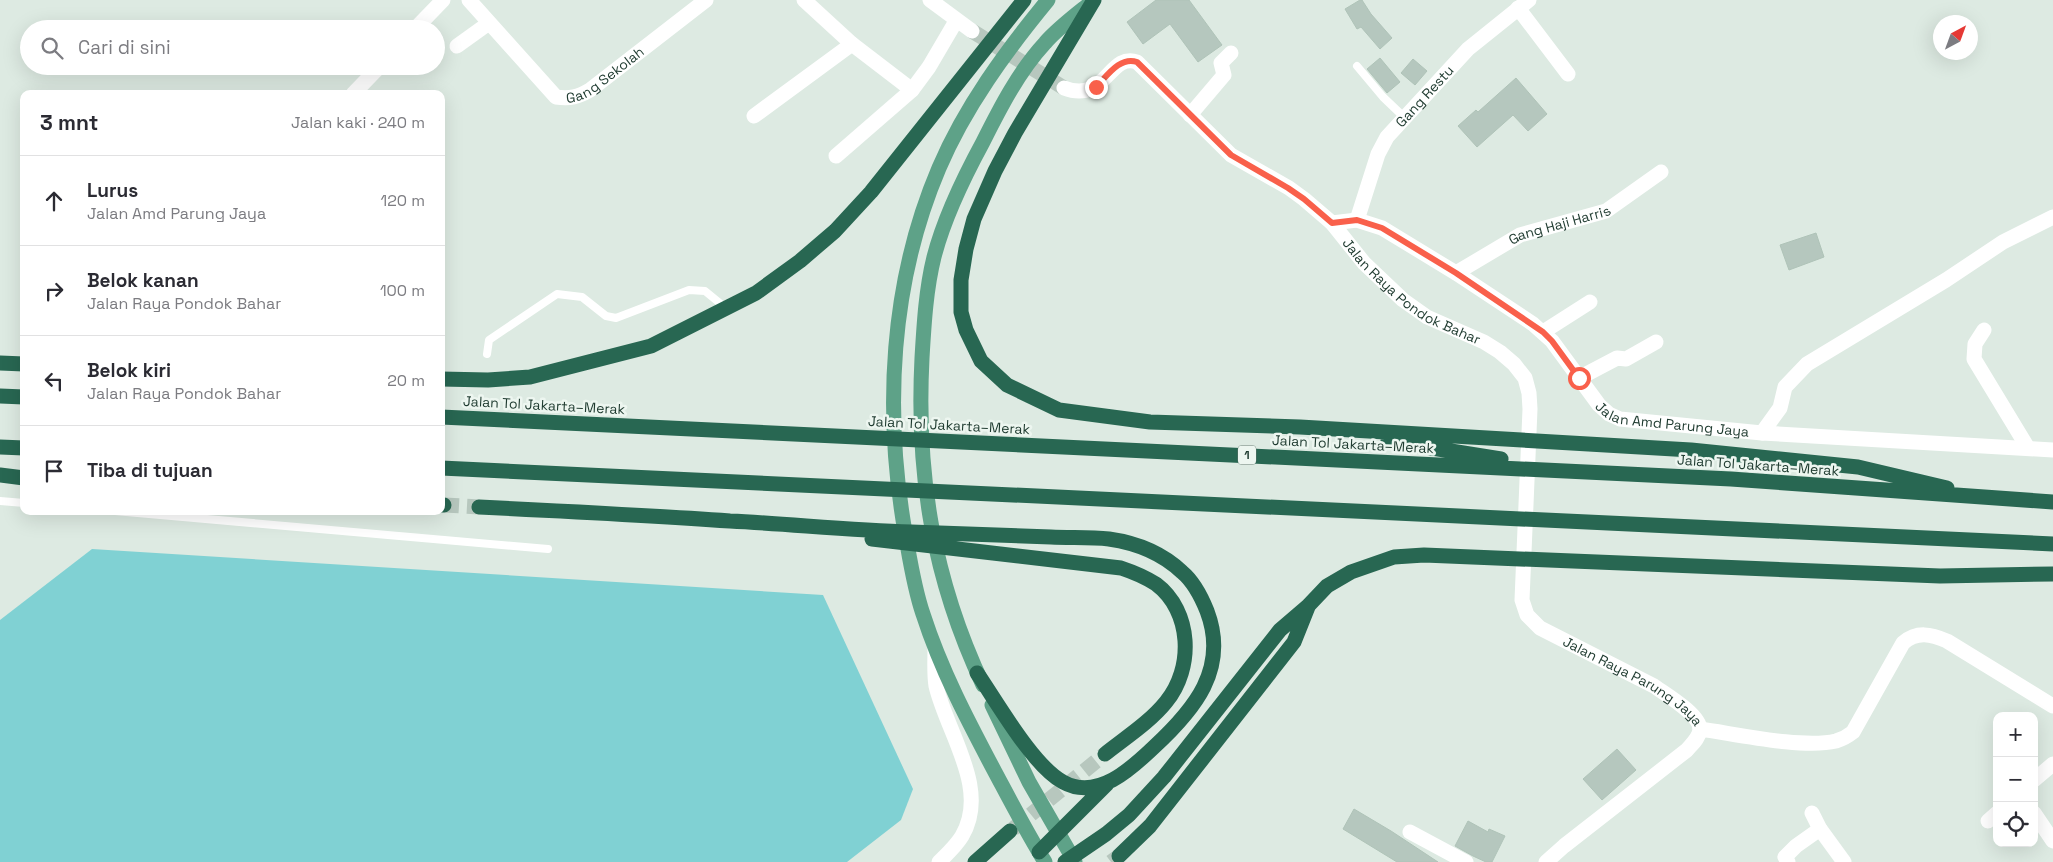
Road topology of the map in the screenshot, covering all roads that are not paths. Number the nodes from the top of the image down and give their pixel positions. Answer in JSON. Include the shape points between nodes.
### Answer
{"nodes":[{"id":1,"x":470,"y":0,"type":"edge"},
{"id":2,"x":706,"y":0,"type":"edge"},
{"id":3,"x":804,"y":0,"type":"edge"},
{"id":4,"x":930,"y":0,"type":"edge"},
{"id":5,"x":1024,"y":0,"type":"edge"},
{"id":6,"x":1048,"y":0,"type":"edge"},
{"id":7,"x":1094,"y":0,"type":"edge"},
{"id":8,"x":438,"y":2,"type":"edge"},
{"id":9,"x":1524,"y":4,"type":"edge"},
{"id":10,"x":423,"y":20,"type":"edge"},
{"id":11,"x":956,"y":21,"type":"junction"},
{"id":12,"x":489,"y":23,"type":"junction"},
{"id":13,"x":972,"y":32,"type":"tunnel mouth"},
{"id":14,"x":852,"y":44,"type":"junction"},
{"id":15,"x":457,"y":46,"type":"dead end"},
{"id":16,"x":1230,"y":53,"type":"dead end"},
{"id":17,"x":1357,"y":66,"type":"dead end"},
{"id":18,"x":1568,"y":74,"type":"dead end"},
{"id":19,"x":371,"y":75,"type":"edge"},
{"id":20,"x":1064,"y":88,"type":"tunnel mouth"},
{"id":21,"x":357,"y":90,"type":"edge"},
{"id":22,"x":912,"y":90,"type":"junction"},
{"id":23,"x":1190,"y":115,"type":"junction"},
{"id":24,"x":754,"y":116,"type":"dead end"},
{"id":25,"x":1405,"y":118,"type":"junction"},
{"id":26,"x":836,"y":156,"type":"dead end"},
{"id":27,"x":1661,"y":172,"type":"dead end"},
{"id":28,"x":2053,"y":217,"type":"edge"},
{"id":29,"x":1357,"y":220,"type":"junction"},
{"id":30,"x":1332,"y":223,"type":"junction"},
{"id":31,"x":1456,"y":273,"type":"junction"},
{"id":32,"x":1590,"y":302,"type":"dead end"},
{"id":33,"x":727,"y":309,"type":"junction"},
{"id":34,"x":1984,"y":330,"type":"dead end"},
{"id":35,"x":1543,"y":332,"type":"junction"},
{"id":36,"x":1656,"y":342,"type":"dead end"},
{"id":37,"x":487,"y":354,"type":"dead end"},
{"id":38,"x":0,"y":363,"type":"edge"},
{"id":39,"x":20,"y":364,"type":"edge"},
{"id":40,"x":1579,"y":378,"type":"junction"},
{"id":41,"x":445,"y":379,"type":"edge"},
{"id":42,"x":0,"y":396,"type":"edge"},
{"id":43,"x":20,"y":397,"type":"edge"},
{"id":44,"x":445,"y":417,"type":"edge"},
{"id":45,"x":1300,"y":427,"type":"junction"},
{"id":46,"x":1762,"y":432,"type":"junction"},
{"id":47,"x":0,"y":447,"type":"edge"},
{"id":48,"x":20,"y":448,"type":"edge"},
{"id":49,"x":2028,"y":448,"type":"junction"},
{"id":50,"x":2053,"y":450,"type":"edge"},
{"id":51,"x":445,"y":468,"type":"edge"},
{"id":52,"x":1578,"y":471,"type":"junction"},
{"id":53,"x":0,"y":475,"type":"edge"},
{"id":54,"x":20,"y":478,"type":"edge"},
{"id":55,"x":1994,"y":500,"type":"junction"},
{"id":56,"x":0,"y":501,"type":"edge"},
{"id":57,"x":2053,"y":502,"type":"edge"},
{"id":58,"x":20,"y":503,"type":"edge"},
{"id":59,"x":480,"y":507,"type":"tunnel mouth"},
{"id":60,"x":159,"y":515,"type":"edge"},
{"id":61,"x":732,"y":521,"type":"junction"},
{"id":62,"x":2053,"y":544,"type":"edge"},
{"id":63,"x":548,"y":550,"type":"dead end"},
{"id":64,"x":1523,"y":572,"type":"joint"},
{"id":65,"x":2053,"y":574,"type":"edge"},
{"id":66,"x":1308,"y":606,"type":"junction"},
{"id":67,"x":935,"y":648,"type":"junction"},
{"id":68,"x":977,"y":673,"type":"junction"},
{"id":69,"x":2053,"y":706,"type":"edge"},
{"id":70,"x":1700,"y":729,"type":"junction"},
{"id":71,"x":1105,"y":754,"type":"tunnel mouth"},
{"id":72,"x":2053,"y":764,"type":"edge"},
{"id":73,"x":2038,"y":777,"type":"edge"},
{"id":74,"x":1108,"y":783,"type":"junction"},
{"id":75,"x":1812,"y":813,"type":"dead end"},
{"id":76,"x":2038,"y":819,"type":"edge"},
{"id":77,"x":1820,"y":829,"type":"junction"},
{"id":78,"x":1010,"y":831,"type":"tunnel mouth"},
{"id":79,"x":1410,"y":832,"type":"dead end"},
{"id":80,"x":1057,"y":834,"type":"junction"},
{"id":81,"x":2053,"y":841,"type":"edge"},
{"id":82,"x":1119,"y":856,"type":"tunnel mouth"},
{"id":83,"x":1042,"y":857,"type":"edge"},
{"id":84,"x":1071,"y":861,"type":"edge"},
{"id":85,"x":939,"y":862,"type":"edge"},
{"id":86,"x":975,"y":862,"type":"edge"},
{"id":87,"x":1466,"y":862,"type":"edge"},
{"id":88,"x":1546,"y":862,"type":"edge"},
{"id":89,"x":1788,"y":862,"type":"edge"},
{"id":90,"x":1844,"y":862,"type":"edge"}],
"edges":[{"from":1,"to":12,"type":"street","name":"Gang Sekolah"},
{"from":2,"to":12,"type":"street","name":"Gang Sekolah","via":[[579,97],[556,96]]},
{"from":3,"to":14,"type":"street"},
{"from":4,"to":11,"type":"street"},
{"from":5,"to":33,"type":"highway","via":[[901,157],[835,231],[793,266]]},
{"from":6,"to":67,"type":"main road","via":[[972,105],[938,168],[908,262],[898,319],[894,389],[898,484],[913,579]]},
{"from":7,"to":45,"type":"highway","via":[[1015,133],[974,219],[961,280],[961,312],[966,330],[981,361],[1007,385],[1059,410],[1150,422]]},
{"from":7,"to":68,"type":"main road","via":[[1034,56],[989,129],[959,188],[934,256],[924,321],[920,387],[922,455],[929,517],[943,584]]},
{"from":8,"to":10,"type":"street"},
{"from":9,"to":18,"type":"street"},
{"from":9,"to":25,"type":"street","name":"Gang Restu","via":[[1468,49]]},
{"from":11,"to":13,"type":"street"},
{"from":11,"to":22,"type":"street"},
{"from":12,"to":15,"type":"street"},
{"from":14,"to":22,"type":"street"},
{"from":14,"to":24,"type":"street"},
{"from":16,"to":23,"type":"street","via":[[1221,63],[1224,75]]},
{"from":17,"to":25,"type":"lane","via":[[1383,98]]},
{"from":19,"to":21,"type":"street"},
{"from":20,"to":23,"type":"street","name":"Jalan Raya Pondok Bahar","via":[[1088,91],[1121,63],[1132,60],[1142,65]]},
{"from":22,"to":26,"type":"street"},
{"from":23,"to":30,"type":"street","name":"Jalan Raya Pondok Bahar","via":[[1231,155],[1296,193]]},
{"from":25,"to":29,"type":"street","name":"Gang Restu","via":[[1382,146]]},
{"from":27,"to":31,"type":"street","name":"Gang Haji Harris","via":[[1606,211],[1520,235]]},
{"from":28,"to":46,"type":"street","via":[[2003,242],[1807,364],[1785,387],[1780,408]]},
{"from":29,"to":30,"type":"street","name":"Jalan Amd Parung Jaya"},
{"from":29,"to":31,"type":"street","name":"Jalan Amd Parung Jaya","via":[[1382,228]]},
{"from":30,"to":64,"type":"street","name":"Jalan Raya Pondok Bahar","via":[[1364,263],[1402,300],[1427,317],[1500,352],[1525,378],[1530,393],[1530,409]]},
{"from":31,"to":35,"type":"street","name":"Jalan Amd Parung Jaya"},
{"from":32,"to":35,"type":"street"},
{"from":33,"to":37,"type":"lane","via":[[705,291],[689,290],[616,318],[606,316],[582,297],[557,294],[489,340]]},
{"from":33,"to":41,"type":"highway","via":[[651,346],[530,377]]},
{"from":34,"to":49,"type":"street","via":[[1975,344],[1974,359]]},
{"from":35,"to":40,"type":"street","name":"Jalan Amd Parung Jaya"},
{"from":36,"to":40,"type":"street","via":[[1626,359],[1616,358]]},
{"from":38,"to":39,"type":"highway"},
{"from":40,"to":46,"type":"street","name":"Jalan Amd Parung Jaya","via":[[1600,405],[1620,419]]},
{"from":42,"to":43,"type":"highway"},
{"from":44,"to":52,"type":"highway","name":"Jalan Tol Jakarta–Merak","number":"1"},
{"from":45,"to":52,"type":"highway"},
{"from":45,"to":55,"type":"highway","via":[[1691,450],[1848,466]]},
{"from":46,"to":49,"type":"street","name":"Jalan Amd Parung Jaya"},
{"from":47,"to":48,"type":"highway"},
{"from":49,"to":50,"type":"street","name":"Jalan Amd Parung Jaya"},
{"from":51,"to":62,"type":"highway"},
{"from":52,"to":55,"type":"highway","name":"Jalan Tol Jakarta–Merak","number":"1","via":[[1731,479]]},
{"from":53,"to":54,"type":"highway"},
{"from":55,"to":57,"type":"highway","name":"Jalan Tol Jakarta–Merak","number":"1"},
{"from":56,"to":58,"type":"lane"},
{"from":59,"to":61,"type":"highway"},
{"from":60,"to":63,"type":"lane"},
{"from":61,"to":71,"type":"highway","via":[[1120,568],[1156,584],[1178,611],[1184,630],[1184,665],[1167,702]]},
{"from":61,"to":74,"type":"highway","via":[[1108,539],[1155,552],[1173,563],[1190,578],[1202,597],[1214,640],[1213,660],[1199,698],[1186,716],[1148,753]]},
{"from":64,"to":70,"type":"street","name":"Jalan Raya Parung Jaya","via":[[1522,600],[1532,622],[1661,691],[1692,715]]},
{"from":65,"to":66,"type":"highway","via":[[1940,576],[1424,555],[1394,558],[1351,572],[1327,586]]},
{"from":66,"to":82,"type":"highway","via":[[1294,642],[1150,826]]},
{"from":66,"to":84,"type":"highway","via":[[1280,630],[1164,777],[1135,808]]},
{"from":67,"to":83,"type":"main road","via":[[963,712]]},
{"from":67,"to":85,"type":"street","via":[[936,684],[972,792],[972,809],[962,836]]},
{"from":68,"to":74,"type":"highway","via":[[1029,749],[1054,776],[1082,788]]},
{"from":68,"to":80,"type":"main road"},
{"from":69,"to":70,"type":"street","via":[[1947,641],[1935,636],[1917,635],[1903,644],[1853,732],[1839,740],[1784,741]]},
{"from":70,"to":88,"type":"street","name":"Jalan Raya Parung Jaya","via":[[1687,750]]},
{"from":72,"to":73,"type":"street"},
{"from":74,"to":80,"type":"highway"},
{"from":75,"to":77,"type":"street"},
{"from":76,"to":81,"type":"street"},
{"from":77,"to":89,"type":"street","via":[[1785,857]]},
{"from":77,"to":90,"type":"street"},
{"from":78,"to":86,"type":"highway"},
{"from":79,"to":87,"type":"street"},
{"from":80,"to":83,"type":"highway"},
{"from":80,"to":84,"type":"main road"}]}
